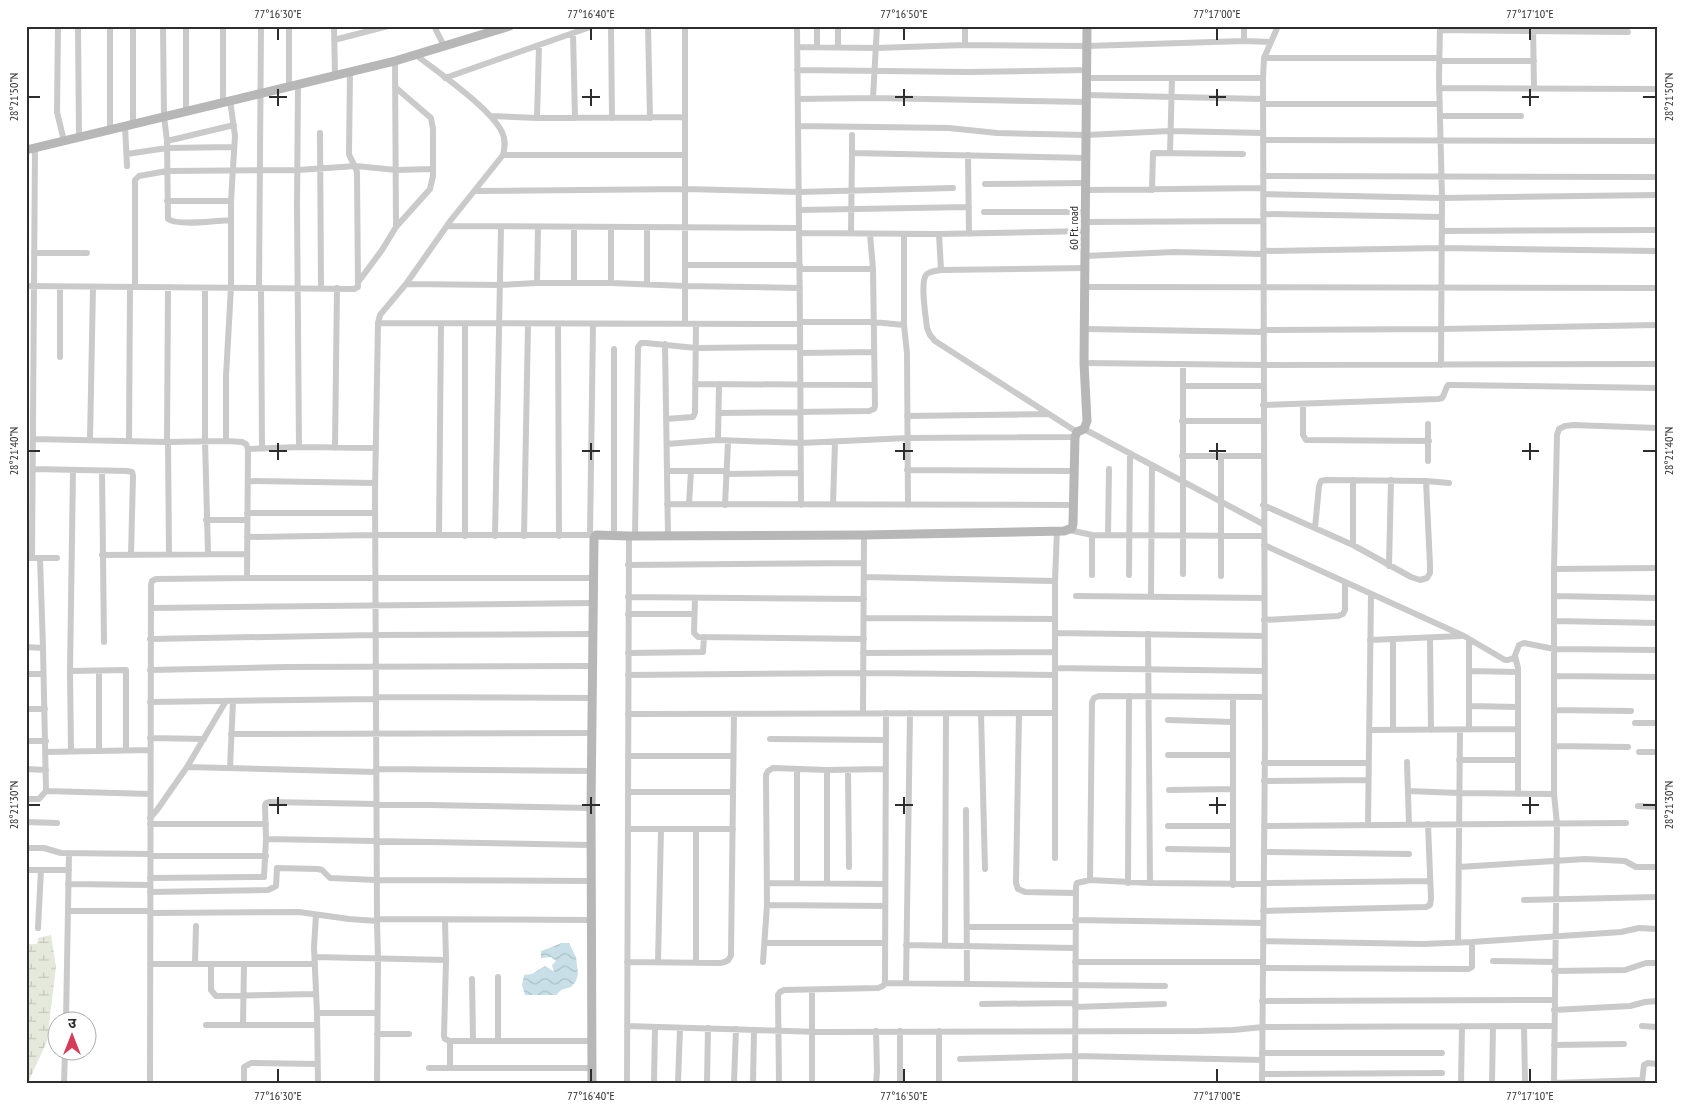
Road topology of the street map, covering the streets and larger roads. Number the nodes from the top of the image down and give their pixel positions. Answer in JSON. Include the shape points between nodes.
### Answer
{"nodes":[{"id":1,"x":58,"y":26,"type":"edge"},
{"id":2,"x":78,"y":26,"type":"edge"},
{"id":3,"x":110,"y":26,"type":"edge"},
{"id":4,"x":133,"y":26,"type":"edge"},
{"id":5,"x":163,"y":26,"type":"edge"},
{"id":6,"x":186,"y":26,"type":"edge"},
{"id":7,"x":224,"y":26,"type":"edge"},
{"id":8,"x":261,"y":26,"type":"edge"},
{"id":9,"x":289,"y":26,"type":"edge"},
{"id":10,"x":334,"y":26,"type":"edge"},
{"id":11,"x":388,"y":26,"type":"edge"},
{"id":12,"x":434,"y":26,"type":"edge"},
{"id":13,"x":593,"y":26,"type":"edge"},
{"id":14,"x":611,"y":26,"type":"edge"},
{"id":15,"x":648,"y":26,"type":"edge"},
{"id":16,"x":686,"y":26,"type":"edge"},
{"id":17,"x":797,"y":26,"type":"edge"},
{"id":18,"x":817,"y":26,"type":"edge"},
{"id":19,"x":838,"y":26,"type":"edge"},
{"id":20,"x":877,"y":26,"type":"edge"},
{"id":21,"x":965,"y":26,"type":"edge"},
{"id":22,"x":1087,"y":26,"type":"edge"},
{"id":23,"x":1244,"y":26,"type":"edge"},
{"id":24,"x":1278,"y":26,"type":"edge"},
{"id":25,"x":507,"y":27,"type":"edge"},
{"id":26,"x":1440,"y":28,"type":"edge"},
{"id":27,"x":1533,"y":29,"type":"edge"},
{"id":28,"x":1628,"y":32,"type":"dead end"},
{"id":29,"x":573,"y":33,"type":"junction"},
{"id":30,"x":334,"y":40,"type":"junction"},
{"id":31,"x":1244,"y":41,"type":"junction"},
{"id":32,"x":1271,"y":42,"type":"junction"},
{"id":33,"x":965,"y":45,"type":"junction"},
{"id":34,"x":444,"y":46,"type":"junction"},
{"id":35,"x":539,"y":46,"type":"junction"},
{"id":36,"x":1087,"y":46,"type":"junction"},
{"id":37,"x":797,"y":47,"type":"junction"},
{"id":38,"x":816,"y":47,"type":"junction"},
{"id":39,"x":838,"y":48,"type":"junction"},
{"id":40,"x":876,"y":48,"type":"junction"},
{"id":41,"x":416,"y":55,"type":"junction"},
{"id":42,"x":1264,"y":58,"type":"junction"},
{"id":43,"x":1439,"y":59,"type":"junction"},
{"id":44,"x":395,"y":61,"type":"junction"},
{"id":45,"x":1534,"y":61,"type":"junction"},
{"id":46,"x":797,"y":70,"type":"junction"},
{"id":47,"x":874,"y":71,"type":"junction"},
{"id":48,"x":350,"y":72,"type":"junction"},
{"id":49,"x":1087,"y":74,"type":"junction"},
{"id":50,"x":335,"y":75,"type":"junction"},
{"id":51,"x":445,"y":78,"type":"junction"},
{"id":52,"x":1172,"y":78,"type":"junction"},
{"id":53,"x":1263,"y":78,"type":"junction"},
{"id":54,"x":294,"y":85,"type":"junction"},
{"id":55,"x":395,"y":87,"type":"junction"},
{"id":56,"x":1439,"y":88,"type":"junction"},
{"id":57,"x":1534,"y":88,"type":"junction"},
{"id":58,"x":1657,"y":89,"type":"edge"},
{"id":59,"x":261,"y":93,"type":"junction"},
{"id":60,"x":1172,"y":97,"type":"junction"},
{"id":61,"x":873,"y":98,"type":"junction"},
{"id":62,"x":798,"y":99,"type":"junction"},
{"id":63,"x":1087,"y":99,"type":"junction"},
{"id":64,"x":226,"y":101,"type":"junction"},
{"id":65,"x":1263,"y":101,"type":"junction"},
{"id":66,"x":1439,"y":104,"type":"junction"},
{"id":67,"x":186,"y":111,"type":"junction"},
{"id":68,"x":164,"y":116,"type":"junction"},
{"id":69,"x":491,"y":116,"type":"junction"},
{"id":70,"x":1440,"y":116,"type":"junction"},
{"id":71,"x":1521,"y":116,"type":"dead end"},
{"id":72,"x":685,"y":117,"type":"junction"},
{"id":73,"x":537,"y":118,"type":"junction"},
{"id":74,"x":575,"y":118,"type":"junction"},
{"id":75,"x":612,"y":118,"type":"junction"},
{"id":76,"x":650,"y":118,"type":"junction"},
{"id":77,"x":129,"y":125,"type":"junction"},
{"id":78,"x":234,"y":125,"type":"junction"},
{"id":79,"x":798,"y":126,"type":"junction"},
{"id":80,"x":110,"y":130,"type":"junction"},
{"id":81,"x":1170,"y":132,"type":"junction"},
{"id":82,"x":320,"y":133,"type":"dead end"},
{"id":83,"x":1263,"y":133,"type":"junction"},
{"id":84,"x":852,"y":135,"type":"dead end"},
{"id":85,"x":1086,"y":135,"type":"junction"},
{"id":86,"x":79,"y":138,"type":"junction"},
{"id":87,"x":1263,"y":140,"type":"junction"},
{"id":88,"x":64,"y":141,"type":"junction"},
{"id":89,"x":167,"y":141,"type":"junction"},
{"id":90,"x":1440,"y":141,"type":"junction"},
{"id":91,"x":1657,"y":141,"type":"edge"},
{"id":92,"x":234,"y":147,"type":"junction"},
{"id":93,"x":167,"y":148,"type":"junction"},
{"id":94,"x":31,"y":149,"type":"edge"},
{"id":95,"x":852,"y":153,"type":"junction"},
{"id":96,"x":1170,"y":153,"type":"junction"},
{"id":97,"x":127,"y":154,"type":"junction"},
{"id":98,"x":1243,"y":154,"type":"dead end"},
{"id":99,"x":503,"y":155,"type":"junction"},
{"id":100,"x":685,"y":155,"type":"junction"},
{"id":101,"x":968,"y":155,"type":"junction"},
{"id":102,"x":1086,"y":158,"type":"junction"},
{"id":103,"x":127,"y":166,"type":"dead end"},
{"id":104,"x":356,"y":166,"type":"junction"},
{"id":105,"x":320,"y":168,"type":"junction"},
{"id":106,"x":433,"y":169,"type":"junction"},
{"id":107,"x":260,"y":170,"type":"junction"},
{"id":108,"x":298,"y":170,"type":"junction"},
{"id":109,"x":396,"y":170,"type":"junction"},
{"id":110,"x":233,"y":171,"type":"junction"},
{"id":111,"x":167,"y":172,"type":"junction"},
{"id":112,"x":1263,"y":176,"type":"junction"},
{"id":113,"x":1441,"y":177,"type":"junction"},
{"id":114,"x":1657,"y":177,"type":"edge"},
{"id":115,"x":985,"y":184,"type":"dead end"},
{"id":116,"x":1086,"y":186,"type":"junction"},
{"id":117,"x":953,"y":188,"type":"dead end"},
{"id":118,"x":685,"y":189,"type":"junction"},
{"id":119,"x":1152,"y":190,"type":"junction"},
{"id":120,"x":475,"y":191,"type":"junction"},
{"id":121,"x":851,"y":191,"type":"junction"},
{"id":122,"x":1263,"y":191,"type":"junction"},
{"id":123,"x":799,"y":192,"type":"junction"},
{"id":124,"x":1657,"y":195,"type":"edge"},
{"id":125,"x":1442,"y":198,"type":"junction"},
{"id":126,"x":167,"y":201,"type":"junction"},
{"id":127,"x":232,"y":201,"type":"junction"},
{"id":128,"x":969,"y":207,"type":"junction"},
{"id":129,"x":851,"y":209,"type":"junction"},
{"id":130,"x":799,"y":210,"type":"junction"},
{"id":131,"x":984,"y":212,"type":"dead end"},
{"id":132,"x":1086,"y":212,"type":"junction"},
{"id":133,"x":1263,"y":217,"type":"junction"},
{"id":134,"x":1442,"y":217,"type":"junction"},
{"id":135,"x":231,"y":220,"type":"junction"},
{"id":136,"x":447,"y":226,"type":"junction"},
{"id":137,"x":396,"y":227,"type":"junction"},
{"id":138,"x":501,"y":227,"type":"junction"},
{"id":139,"x":538,"y":227,"type":"junction"},
{"id":140,"x":574,"y":227,"type":"junction"},
{"id":141,"x":611,"y":227,"type":"junction"},
{"id":142,"x":647,"y":227,"type":"junction"},
{"id":143,"x":685,"y":227,"type":"junction"},
{"id":144,"x":1086,"y":227,"type":"junction"},
{"id":145,"x":1657,"y":230,"type":"edge"},
{"id":146,"x":799,"y":231,"type":"junction"},
{"id":147,"x":1442,"y":231,"type":"junction"},
{"id":148,"x":851,"y":233,"type":"junction"},
{"id":149,"x":870,"y":234,"type":"junction"},
{"id":150,"x":904,"y":234,"type":"junction"},
{"id":151,"x":939,"y":234,"type":"junction"},
{"id":152,"x":969,"y":234,"type":"junction"},
{"id":153,"x":1442,"y":248,"type":"junction"},
{"id":154,"x":1657,"y":251,"type":"edge"},
{"id":155,"x":34,"y":253,"type":"junction"},
{"id":156,"x":87,"y":253,"type":"dead end"},
{"id":157,"x":1263,"y":253,"type":"junction"},
{"id":158,"x":1085,"y":256,"type":"junction"},
{"id":159,"x":685,"y":265,"type":"junction"},
{"id":160,"x":800,"y":267,"type":"junction"},
{"id":161,"x":1085,"y":268,"type":"junction"},
{"id":162,"x":873,"y":269,"type":"junction"},
{"id":163,"x":941,"y":270,"type":"junction"},
{"id":164,"x":358,"y":281,"type":"junction"},
{"id":165,"x":537,"y":283,"type":"junction"},
{"id":166,"x":574,"y":283,"type":"junction"},
{"id":167,"x":611,"y":283,"type":"junction"},
{"id":168,"x":406,"y":284,"type":"junction"},
{"id":169,"x":647,"y":284,"type":"junction"},
{"id":170,"x":500,"y":285,"type":"junction"},
{"id":171,"x":30,"y":286,"type":"edge"},
{"id":172,"x":685,"y":286,"type":"junction"},
{"id":173,"x":60,"y":287,"type":"junction"},
{"id":174,"x":93,"y":287,"type":"junction"},
{"id":175,"x":133,"y":287,"type":"junction"},
{"id":176,"x":168,"y":287,"type":"junction"},
{"id":177,"x":231,"y":287,"type":"junction"},
{"id":178,"x":1085,"y":287,"type":"junction"},
{"id":179,"x":1442,"y":287,"type":"junction"},
{"id":180,"x":205,"y":288,"type":"junction"},
{"id":181,"x":260,"y":288,"type":"junction"},
{"id":182,"x":299,"y":288,"type":"junction"},
{"id":183,"x":320,"y":288,"type":"junction"},
{"id":184,"x":337,"y":288,"type":"junction"},
{"id":185,"x":800,"y":288,"type":"junction"},
{"id":186,"x":1263,"y":288,"type":"junction"},
{"id":187,"x":1657,"y":288,"type":"edge"},
{"id":188,"x":873,"y":322,"type":"junction"},
{"id":189,"x":378,"y":323,"type":"junction"},
{"id":190,"x":800,"y":323,"type":"junction"},
{"id":191,"x":441,"y":324,"type":"junction"},
{"id":192,"x":466,"y":324,"type":"junction"},
{"id":193,"x":498,"y":324,"type":"junction"},
{"id":194,"x":528,"y":324,"type":"junction"},
{"id":195,"x":558,"y":324,"type":"junction"},
{"id":196,"x":593,"y":324,"type":"junction"},
{"id":197,"x":685,"y":324,"type":"junction"},
{"id":198,"x":696,"y":324,"type":"junction"},
{"id":199,"x":904,"y":325,"type":"junction"},
{"id":200,"x":1657,"y":325,"type":"edge"},
{"id":201,"x":1084,"y":329,"type":"junction"},
{"id":202,"x":1441,"y":329,"type":"junction"},
{"id":203,"x":1263,"y":331,"type":"junction"},
{"id":204,"x":665,"y":344,"type":"junction"},
{"id":205,"x":696,"y":348,"type":"junction"},
{"id":206,"x":614,"y":349,"type":"dead end"},
{"id":207,"x":800,"y":350,"type":"junction"},
{"id":208,"x":874,"y":352,"type":"junction"},
{"id":209,"x":60,"y":357,"type":"dead end"},
{"id":210,"x":1084,"y":363,"type":"junction"},
{"id":211,"x":1182,"y":364,"type":"junction"},
{"id":212,"x":1657,"y":364,"type":"edge"},
{"id":213,"x":1263,"y":365,"type":"junction"},
{"id":214,"x":1441,"y":365,"type":"junction"},
{"id":215,"x":695,"y":384,"type":"junction"},
{"id":216,"x":719,"y":384,"type":"junction"},
{"id":217,"x":874,"y":384,"type":"junction"},
{"id":218,"x":800,"y":385,"type":"junction"},
{"id":219,"x":1182,"y":386,"type":"junction"},
{"id":220,"x":1263,"y":386,"type":"junction"},
{"id":221,"x":1657,"y":388,"type":"edge"},
{"id":222,"x":1303,"y":404,"type":"junction"},
{"id":223,"x":1263,"y":405,"type":"junction"},
{"id":224,"x":800,"y":411,"type":"junction"},
{"id":225,"x":719,"y":413,"type":"junction"},
{"id":226,"x":1048,"y":414,"type":"junction"},
{"id":227,"x":907,"y":416,"type":"junction"},
{"id":228,"x":666,"y":419,"type":"junction"},
{"id":229,"x":1182,"y":421,"type":"junction"},
{"id":230,"x":1263,"y":421,"type":"junction"},
{"id":231,"x":1428,"y":424,"type":"dead end"},
{"id":232,"x":1657,"y":428,"type":"edge"},
{"id":233,"x":1078,"y":433,"type":"junction"},
{"id":234,"x":907,"y":438,"type":"junction"},
{"id":235,"x":33,"y":439,"type":"junction"},
{"id":236,"x":90,"y":440,"type":"junction"},
{"id":237,"x":205,"y":440,"type":"junction"},
{"id":238,"x":718,"y":440,"type":"junction"},
{"id":239,"x":129,"y":441,"type":"junction"},
{"id":240,"x":226,"y":441,"type":"junction"},
{"id":241,"x":1429,"y":441,"type":"junction"},
{"id":242,"x":168,"y":442,"type":"junction"},
{"id":243,"x":728,"y":442,"type":"junction"},
{"id":244,"x":834,"y":442,"type":"junction"},
{"id":245,"x":801,"y":443,"type":"junction"},
{"id":246,"x":667,"y":444,"type":"junction"},
{"id":247,"x":300,"y":448,"type":"junction"},
{"id":248,"x":335,"y":448,"type":"junction"},
{"id":249,"x":376,"y":448,"type":"junction"},
{"id":250,"x":248,"y":449,"type":"junction"},
{"id":251,"x":262,"y":449,"type":"junction"},
{"id":252,"x":1130,"y":453,"type":"junction"},
{"id":253,"x":1182,"y":456,"type":"junction"},
{"id":254,"x":1221,"y":456,"type":"junction"},
{"id":255,"x":1263,"y":456,"type":"junction"},
{"id":256,"x":1428,"y":461,"type":"dead end"},
{"id":257,"x":30,"y":464,"type":"edge"},
{"id":258,"x":1152,"y":465,"type":"junction"},
{"id":259,"x":1109,"y":469,"type":"dead end"},
{"id":260,"x":73,"y":470,"type":"junction"},
{"id":261,"x":908,"y":470,"type":"junction"},
{"id":262,"x":102,"y":471,"type":"junction"},
{"id":263,"x":667,"y":471,"type":"junction"},
{"id":264,"x":691,"y":471,"type":"junction"},
{"id":265,"x":1074,"y":471,"type":"junction"},
{"id":266,"x":726,"y":472,"type":"junction"},
{"id":267,"x":801,"y":473,"type":"junction"},
{"id":268,"x":1353,"y":480,"type":"junction"},
{"id":269,"x":1391,"y":480,"type":"junction"},
{"id":270,"x":248,"y":481,"type":"junction"},
{"id":271,"x":1182,"y":481,"type":"junction"},
{"id":272,"x":1426,"y":481,"type":"junction"},
{"id":273,"x":375,"y":482,"type":"junction"},
{"id":274,"x":1449,"y":483,"type":"dead end"},
{"id":275,"x":1221,"y":502,"type":"junction"},
{"id":276,"x":667,"y":504,"type":"junction"},
{"id":277,"x":690,"y":504,"type":"junction"},
{"id":278,"x":833,"y":504,"type":"junction"},
{"id":279,"x":725,"y":505,"type":"junction"},
{"id":280,"x":801,"y":505,"type":"junction"},
{"id":281,"x":908,"y":505,"type":"junction"},
{"id":282,"x":1073,"y":505,"type":"junction"},
{"id":283,"x":1263,"y":505,"type":"junction"},
{"id":284,"x":29,"y":512,"type":"edge"},
{"id":285,"x":375,"y":513,"type":"junction"},
{"id":286,"x":247,"y":517,"type":"junction"},
{"id":287,"x":206,"y":520,"type":"junction"},
{"id":288,"x":1263,"y":524,"type":"junction"},
{"id":289,"x":1315,"y":528,"type":"junction"},
{"id":290,"x":1057,"y":530,"type":"junction"},
{"id":291,"x":1069,"y":530,"type":"junction"},
{"id":292,"x":375,"y":535,"type":"junction"},
{"id":293,"x":439,"y":535,"type":"junction"},
{"id":294,"x":593,"y":535,"type":"junction"},
{"id":295,"x":614,"y":535,"type":"junction"},
{"id":296,"x":864,"y":535,"type":"junction"},
{"id":297,"x":1092,"y":535,"type":"junction"},
{"id":298,"x":1108,"y":535,"type":"junction"},
{"id":299,"x":1129,"y":535,"type":"junction"},
{"id":300,"x":1151,"y":535,"type":"junction"},
{"id":301,"x":466,"y":536,"type":"junction"},
{"id":302,"x":495,"y":536,"type":"junction"},
{"id":303,"x":524,"y":536,"type":"junction"},
{"id":304,"x":559,"y":536,"type":"junction"},
{"id":305,"x":632,"y":536,"type":"junction"},
{"id":306,"x":668,"y":536,"type":"junction"},
{"id":307,"x":1182,"y":536,"type":"junction"},
{"id":308,"x":1221,"y":536,"type":"junction"},
{"id":309,"x":1263,"y":536,"type":"junction"},
{"id":310,"x":247,"y":538,"type":"junction"},
{"id":311,"x":1264,"y":545,"type":"junction"},
{"id":312,"x":1353,"y":545,"type":"junction"},
{"id":313,"x":169,"y":554,"type":"junction"},
{"id":314,"x":208,"y":554,"type":"junction"},
{"id":315,"x":246,"y":554,"type":"junction"},
{"id":316,"x":102,"y":555,"type":"junction"},
{"id":317,"x":131,"y":555,"type":"junction"},
{"id":318,"x":29,"y":558,"type":"edge"},
{"id":319,"x":40,"y":558,"type":"junction"},
{"id":320,"x":57,"y":558,"type":"dead end"},
{"id":321,"x":864,"y":563,"type":"junction"},
{"id":322,"x":628,"y":565,"type":"junction"},
{"id":323,"x":1389,"y":566,"type":"junction"},
{"id":324,"x":1554,"y":568,"type":"junction"},
{"id":325,"x":1657,"y":568,"type":"edge"},
{"id":326,"x":1183,"y":574,"type":"dead end"},
{"id":327,"x":1092,"y":575,"type":"dead end"},
{"id":328,"x":1129,"y":575,"type":"dead end"},
{"id":329,"x":1221,"y":576,"type":"dead end"},
{"id":330,"x":376,"y":577,"type":"junction"},
{"id":331,"x":864,"y":577,"type":"junction"},
{"id":332,"x":247,"y":578,"type":"junction"},
{"id":333,"x":593,"y":578,"type":"junction"},
{"id":334,"x":1055,"y":580,"type":"junction"},
{"id":335,"x":1345,"y":582,"type":"junction"},
{"id":336,"x":1371,"y":594,"type":"junction"},
{"id":337,"x":1076,"y":596,"type":"dead end"},
{"id":338,"x":1554,"y":596,"type":"junction"},
{"id":339,"x":628,"y":597,"type":"junction"},
{"id":340,"x":1151,"y":597,"type":"junction"},
{"id":341,"x":695,"y":598,"type":"junction"},
{"id":342,"x":1264,"y":598,"type":"junction"},
{"id":343,"x":1657,"y":598,"type":"edge"},
{"id":344,"x":864,"y":600,"type":"junction"},
{"id":345,"x":593,"y":603,"type":"junction"},
{"id":346,"x":376,"y":605,"type":"junction"},
{"id":347,"x":150,"y":608,"type":"junction"},
{"id":348,"x":628,"y":614,"type":"junction"},
{"id":349,"x":694,"y":614,"type":"junction"},
{"id":350,"x":864,"y":618,"type":"junction"},
{"id":351,"x":1055,"y":619,"type":"junction"},
{"id":352,"x":1264,"y":620,"type":"junction"},
{"id":353,"x":1554,"y":621,"type":"junction"},
{"id":354,"x":1657,"y":623,"type":"edge"},
{"id":355,"x":1055,"y":633,"type":"junction"},
{"id":356,"x":592,"y":634,"type":"junction"},
{"id":357,"x":1148,"y":634,"type":"junction"},
{"id":358,"x":376,"y":635,"type":"junction"},
{"id":359,"x":1264,"y":636,"type":"junction"},
{"id":360,"x":704,"y":637,"type":"junction"},
{"id":361,"x":1430,"y":638,"type":"junction"},
{"id":362,"x":1466,"y":638,"type":"junction"},
{"id":363,"x":150,"y":639,"type":"junction"},
{"id":364,"x":864,"y":639,"type":"junction"},
{"id":365,"x":1393,"y":639,"type":"junction"},
{"id":366,"x":1370,"y":640,"type":"junction"},
{"id":367,"x":104,"y":642,"type":"dead end"},
{"id":368,"x":26,"y":647,"type":"edge"},
{"id":369,"x":44,"y":648,"type":"junction"},
{"id":370,"x":1554,"y":649,"type":"junction"},
{"id":371,"x":1657,"y":650,"type":"edge"},
{"id":372,"x":863,"y":652,"type":"junction"},
{"id":373,"x":1055,"y":652,"type":"junction"},
{"id":374,"x":628,"y":653,"type":"junction"},
{"id":375,"x":1515,"y":656,"type":"junction"},
{"id":376,"x":592,"y":666,"type":"junction"},
{"id":377,"x":376,"y":667,"type":"junction"},
{"id":378,"x":1055,"y":668,"type":"junction"},
{"id":379,"x":150,"y":670,"type":"junction"},
{"id":380,"x":1148,"y":670,"type":"junction"},
{"id":381,"x":70,"y":671,"type":"junction"},
{"id":382,"x":99,"y":671,"type":"junction"},
{"id":383,"x":1264,"y":671,"type":"junction"},
{"id":384,"x":1469,"y":671,"type":"junction"},
{"id":385,"x":1518,"y":672,"type":"junction"},
{"id":386,"x":864,"y":673,"type":"junction"},
{"id":387,"x":26,"y":674,"type":"edge"},
{"id":388,"x":44,"y":674,"type":"junction"},
{"id":389,"x":628,"y":676,"type":"junction"},
{"id":390,"x":1055,"y":676,"type":"junction"},
{"id":391,"x":1554,"y":676,"type":"junction"},
{"id":392,"x":1657,"y":677,"type":"edge"},
{"id":393,"x":1129,"y":696,"type":"junction"},
{"id":394,"x":1149,"y":697,"type":"junction"},
{"id":395,"x":1233,"y":697,"type":"junction"},
{"id":396,"x":1264,"y":697,"type":"junction"},
{"id":397,"x":376,"y":698,"type":"junction"},
{"id":398,"x":592,"y":698,"type":"junction"},
{"id":399,"x":229,"y":701,"type":"junction"},
{"id":400,"x":150,"y":702,"type":"junction"},
{"id":401,"x":1469,"y":706,"type":"junction"},
{"id":402,"x":1518,"y":707,"type":"junction"},
{"id":403,"x":26,"y":709,"type":"edge"},
{"id":404,"x":46,"y":709,"type":"junction"},
{"id":405,"x":1554,"y":710,"type":"junction"},
{"id":406,"x":1631,"y":711,"type":"dead end"},
{"id":407,"x":863,"y":713,"type":"junction"},
{"id":408,"x":886,"y":713,"type":"junction"},
{"id":409,"x":910,"y":713,"type":"junction"},
{"id":410,"x":946,"y":713,"type":"junction"},
{"id":411,"x":981,"y":713,"type":"junction"},
{"id":412,"x":1019,"y":713,"type":"junction"},
{"id":413,"x":1055,"y":713,"type":"junction"},
{"id":414,"x":628,"y":714,"type":"junction"},
{"id":415,"x":734,"y":714,"type":"junction"},
{"id":416,"x":1168,"y":720,"type":"dead end"},
{"id":417,"x":1233,"y":722,"type":"junction"},
{"id":418,"x":1635,"y":723,"type":"dead end"},
{"id":419,"x":1657,"y":723,"type":"edge"},
{"id":420,"x":1369,"y":730,"type":"junction"},
{"id":421,"x":1393,"y":730,"type":"junction"},
{"id":422,"x":1431,"y":730,"type":"junction"},
{"id":423,"x":1460,"y":730,"type":"junction"},
{"id":424,"x":1469,"y":730,"type":"junction"},
{"id":425,"x":1518,"y":730,"type":"junction"},
{"id":426,"x":592,"y":733,"type":"junction"},
{"id":427,"x":231,"y":734,"type":"junction"},
{"id":428,"x":376,"y":734,"type":"junction"},
{"id":429,"x":150,"y":738,"type":"junction"},
{"id":430,"x":204,"y":739,"type":"junction"},
{"id":431,"x":770,"y":739,"type":"dead end"},
{"id":432,"x":886,"y":740,"type":"junction"},
{"id":433,"x":26,"y":741,"type":"edge"},
{"id":434,"x":46,"y":741,"type":"junction"},
{"id":435,"x":1555,"y":746,"type":"junction"},
{"id":436,"x":1628,"y":747,"type":"dead end"},
{"id":437,"x":99,"y":750,"type":"junction"},
{"id":438,"x":126,"y":750,"type":"junction"},
{"id":439,"x":150,"y":750,"type":"junction"},
{"id":440,"x":71,"y":751,"type":"junction"},
{"id":441,"x":46,"y":752,"type":"junction"},
{"id":442,"x":1639,"y":752,"type":"dead end"},
{"id":443,"x":1657,"y":752,"type":"edge"},
{"id":444,"x":1168,"y":755,"type":"dead end"},
{"id":445,"x":1233,"y":755,"type":"junction"},
{"id":446,"x":628,"y":756,"type":"junction"},
{"id":447,"x":733,"y":756,"type":"junction"},
{"id":448,"x":1459,"y":760,"type":"junction"},
{"id":449,"x":1518,"y":760,"type":"junction"},
{"id":450,"x":1407,"y":762,"type":"dead end"},
{"id":451,"x":1264,"y":763,"type":"junction"},
{"id":452,"x":1368,"y":763,"type":"junction"},
{"id":453,"x":187,"y":767,"type":"junction"},
{"id":454,"x":230,"y":768,"type":"junction"},
{"id":455,"x":26,"y":769,"type":"edge"},
{"id":456,"x":797,"y":769,"type":"junction"},
{"id":457,"x":886,"y":769,"type":"junction"},
{"id":458,"x":46,"y":770,"type":"junction"},
{"id":459,"x":827,"y":770,"type":"junction"},
{"id":460,"x":848,"y":770,"type":"junction"},
{"id":461,"x":376,"y":771,"type":"junction"},
{"id":462,"x":592,"y":771,"type":"junction"},
{"id":463,"x":1368,"y":780,"type":"junction"},
{"id":464,"x":1264,"y":781,"type":"junction"},
{"id":465,"x":1233,"y":789,"type":"junction"},
{"id":466,"x":1169,"y":790,"type":"dead end"},
{"id":467,"x":46,"y":791,"type":"junction"},
{"id":468,"x":1408,"y":791,"type":"junction"},
{"id":469,"x":628,"y":792,"type":"junction"},
{"id":470,"x":733,"y":792,"type":"junction"},
{"id":471,"x":1459,"y":793,"type":"junction"},
{"id":472,"x":150,"y":794,"type":"junction"},
{"id":473,"x":1518,"y":794,"type":"junction"},
{"id":474,"x":1554,"y":794,"type":"junction"},
{"id":475,"x":26,"y":799,"type":"edge"},
{"id":476,"x":376,"y":803,"type":"junction"},
{"id":477,"x":1638,"y":806,"type":"dead end"},
{"id":478,"x":1657,"y":807,"type":"edge"},
{"id":479,"x":591,"y":808,"type":"junction"},
{"id":480,"x":966,"y":810,"type":"dead end"},
{"id":481,"x":150,"y":821,"type":"junction"},
{"id":482,"x":26,"y":822,"type":"edge"},
{"id":483,"x":57,"y":823,"type":"dead end"},
{"id":484,"x":1626,"y":823,"type":"dead end"},
{"id":485,"x":266,"y":824,"type":"junction"},
{"id":486,"x":1368,"y":824,"type":"junction"},
{"id":487,"x":1409,"y":824,"type":"junction"},
{"id":488,"x":1428,"y":824,"type":"junction"},
{"id":489,"x":1459,"y":824,"type":"junction"},
{"id":490,"x":1557,"y":824,"type":"junction"},
{"id":491,"x":1168,"y":826,"type":"dead end"},
{"id":492,"x":1233,"y":826,"type":"junction"},
{"id":493,"x":1264,"y":826,"type":"junction"},
{"id":494,"x":628,"y":829,"type":"junction"},
{"id":495,"x":661,"y":829,"type":"junction"},
{"id":496,"x":696,"y":829,"type":"junction"},
{"id":497,"x":733,"y":829,"type":"junction"},
{"id":498,"x":266,"y":840,"type":"junction"},
{"id":499,"x":376,"y":842,"type":"junction"},
{"id":500,"x":591,"y":844,"type":"junction"},
{"id":501,"x":26,"y":848,"type":"edge"},
{"id":502,"x":1168,"y":849,"type":"dead end"},
{"id":503,"x":1233,"y":850,"type":"junction"},
{"id":504,"x":1264,"y":852,"type":"junction"},
{"id":505,"x":69,"y":853,"type":"junction"},
{"id":506,"x":1409,"y":854,"type":"dead end"},
{"id":507,"x":150,"y":855,"type":"junction"},
{"id":508,"x":266,"y":856,"type":"junction"},
{"id":509,"x":1055,"y":858,"type":"dead end"},
{"id":510,"x":1556,"y":861,"type":"junction"},
{"id":511,"x":849,"y":867,"type":"dead end"},
{"id":512,"x":1458,"y":867,"type":"junction"},
{"id":513,"x":1657,"y":867,"type":"edge"},
{"id":514,"x":265,"y":868,"type":"junction"},
{"id":515,"x":277,"y":868,"type":"junction"},
{"id":516,"x":985,"y":869,"type":"dead end"},
{"id":517,"x":26,"y":870,"type":"edge"},
{"id":518,"x":40,"y":870,"type":"junction"},
{"id":519,"x":69,"y":870,"type":"junction"},
{"id":520,"x":376,"y":880,"type":"junction"},
{"id":521,"x":1090,"y":880,"type":"junction"},
{"id":522,"x":591,"y":881,"type":"junction"},
{"id":523,"x":1430,"y":881,"type":"junction"},
{"id":524,"x":1128,"y":882,"type":"junction"},
{"id":525,"x":767,"y":883,"type":"junction"},
{"id":526,"x":797,"y":883,"type":"junction"},
{"id":527,"x":826,"y":883,"type":"junction"},
{"id":528,"x":1150,"y":883,"type":"junction"},
{"id":529,"x":68,"y":884,"type":"junction"},
{"id":530,"x":885,"y":884,"type":"junction"},
{"id":531,"x":1234,"y":884,"type":"junction"},
{"id":532,"x":1264,"y":884,"type":"junction"},
{"id":533,"x":150,"y":885,"type":"junction"},
{"id":534,"x":1075,"y":893,"type":"junction"},
{"id":535,"x":1657,"y":897,"type":"edge"},
{"id":536,"x":1556,"y":898,"type":"junction"},
{"id":537,"x":1524,"y":900,"type":"dead end"},
{"id":538,"x":767,"y":905,"type":"junction"},
{"id":539,"x":885,"y":906,"type":"junction"},
{"id":540,"x":68,"y":910,"type":"junction"},
{"id":541,"x":1263,"y":911,"type":"junction"},
{"id":542,"x":150,"y":912,"type":"junction"},
{"id":543,"x":316,"y":915,"type":"junction"},
{"id":544,"x":376,"y":920,"type":"junction"},
{"id":545,"x":445,"y":920,"type":"junction"},
{"id":546,"x":591,"y":920,"type":"junction"},
{"id":547,"x":1263,"y":923,"type":"junction"},
{"id":548,"x":1075,"y":924,"type":"junction"},
{"id":549,"x":196,"y":926,"type":"dead end"},
{"id":550,"x":966,"y":927,"type":"junction"},
{"id":551,"x":38,"y":928,"type":"dead end"},
{"id":552,"x":1657,"y":929,"type":"edge"},
{"id":553,"x":1556,"y":936,"type":"junction"},
{"id":554,"x":1263,"y":941,"type":"junction"},
{"id":555,"x":1472,"y":942,"type":"junction"},
{"id":556,"x":765,"y":943,"type":"junction"},
{"id":557,"x":885,"y":943,"type":"junction"},
{"id":558,"x":1458,"y":943,"type":"junction"},
{"id":559,"x":906,"y":946,"type":"junction"},
{"id":560,"x":944,"y":946,"type":"junction"},
{"id":561,"x":966,"y":948,"type":"junction"},
{"id":562,"x":1075,"y":948,"type":"junction"},
{"id":563,"x":378,"y":959,"type":"junction"},
{"id":564,"x":446,"y":960,"type":"junction"},
{"id":565,"x":316,"y":961,"type":"junction"},
{"id":566,"x":1493,"y":961,"type":"dead end"},
{"id":567,"x":627,"y":962,"type":"junction"},
{"id":568,"x":658,"y":962,"type":"junction"},
{"id":569,"x":696,"y":962,"type":"junction"},
{"id":570,"x":763,"y":962,"type":"dead end"},
{"id":571,"x":1075,"y":962,"type":"junction"},
{"id":572,"x":1555,"y":962,"type":"junction"},
{"id":573,"x":195,"y":963,"type":"junction"},
{"id":574,"x":1657,"y":963,"type":"edge"},
{"id":575,"x":150,"y":964,"type":"junction"},
{"id":576,"x":210,"y":964,"type":"junction"},
{"id":577,"x":244,"y":964,"type":"junction"},
{"id":578,"x":1263,"y":965,"type":"junction"},
{"id":579,"x":1554,"y":971,"type":"junction"},
{"id":580,"x":498,"y":977,"type":"dead end"},
{"id":581,"x":472,"y":979,"type":"dead end"},
{"id":582,"x":886,"y":982,"type":"junction"},
{"id":583,"x":906,"y":983,"type":"junction"},
{"id":584,"x":967,"y":984,"type":"junction"},
{"id":585,"x":1074,"y":985,"type":"junction"},
{"id":586,"x":1165,"y":986,"type":"dead end"},
{"id":587,"x":812,"y":990,"type":"junction"},
{"id":588,"x":316,"y":994,"type":"junction"},
{"id":589,"x":243,"y":995,"type":"junction"},
{"id":590,"x":1262,"y":1000,"type":"junction"},
{"id":591,"x":1554,"y":1000,"type":"junction"},
{"id":592,"x":1657,"y":1001,"type":"edge"},
{"id":593,"x":982,"y":1004,"type":"dead end"},
{"id":594,"x":1164,"y":1004,"type":"dead end"},
{"id":595,"x":1075,"y":1005,"type":"junction"},
{"id":596,"x":1554,"y":1010,"type":"junction"},
{"id":597,"x":66,"y":1012,"type":"edge"},
{"id":598,"x":317,"y":1013,"type":"junction"},
{"id":599,"x":377,"y":1013,"type":"junction"},
{"id":600,"x":206,"y":1025,"type":"dead end"},
{"id":601,"x":243,"y":1025,"type":"junction"},
{"id":602,"x":317,"y":1026,"type":"junction"},
{"id":603,"x":627,"y":1026,"type":"junction"},
{"id":604,"x":1462,"y":1026,"type":"junction"},
{"id":605,"x":1493,"y":1026,"type":"junction"},
{"id":606,"x":1524,"y":1026,"type":"junction"},
{"id":607,"x":1554,"y":1026,"type":"junction"},
{"id":608,"x":1642,"y":1026,"type":"dead end"},
{"id":609,"x":655,"y":1027,"type":"junction"},
{"id":610,"x":1263,"y":1027,"type":"junction"},
{"id":611,"x":1657,"y":1027,"type":"edge"},
{"id":612,"x":680,"y":1028,"type":"junction"},
{"id":613,"x":708,"y":1028,"type":"junction"},
{"id":614,"x":736,"y":1029,"type":"junction"},
{"id":615,"x":754,"y":1030,"type":"junction"},
{"id":616,"x":778,"y":1030,"type":"junction"},
{"id":617,"x":900,"y":1031,"type":"junction"},
{"id":618,"x":939,"y":1031,"type":"junction"},
{"id":619,"x":1076,"y":1031,"type":"junction"},
{"id":620,"x":812,"y":1032,"type":"junction"},
{"id":621,"x":876,"y":1032,"type":"junction"},
{"id":622,"x":377,"y":1034,"type":"junction"},
{"id":623,"x":409,"y":1034,"type":"dead end"},
{"id":624,"x":592,"y":1040,"type":"junction"},
{"id":625,"x":450,"y":1041,"type":"junction"},
{"id":626,"x":473,"y":1041,"type":"junction"},
{"id":627,"x":498,"y":1041,"type":"junction"},
{"id":628,"x":1624,"y":1044,"type":"dead end"},
{"id":629,"x":1554,"y":1045,"type":"junction"},
{"id":630,"x":1442,"y":1052,"type":"dead end"},
{"id":631,"x":1076,"y":1056,"type":"junction"},
{"id":632,"x":1262,"y":1056,"type":"junction"},
{"id":633,"x":960,"y":1059,"type":"dead end"},
{"id":634,"x":65,"y":1062,"type":"edge"},
{"id":635,"x":318,"y":1064,"type":"junction"},
{"id":636,"x":1657,"y":1064,"type":"edge"},
{"id":637,"x":429,"y":1068,"type":"dead end"},
{"id":638,"x":450,"y":1068,"type":"junction"},
{"id":639,"x":592,"y":1068,"type":"junction"},
{"id":640,"x":1442,"y":1073,"type":"dead end"},
{"id":641,"x":1262,"y":1074,"type":"junction"},
{"id":642,"x":1642,"y":1081,"type":"edge"},
{"id":643,"x":64,"y":1083,"type":"edge"},
{"id":644,"x":150,"y":1083,"type":"edge"},
{"id":645,"x":244,"y":1083,"type":"edge"},
{"id":646,"x":318,"y":1083,"type":"edge"},
{"id":647,"x":377,"y":1083,"type":"edge"},
{"id":648,"x":592,"y":1083,"type":"edge"},
{"id":649,"x":627,"y":1083,"type":"edge"},
{"id":650,"x":654,"y":1083,"type":"edge"},
{"id":651,"x":678,"y":1083,"type":"edge"},
{"id":652,"x":707,"y":1083,"type":"edge"},
{"id":653,"x":734,"y":1083,"type":"edge"},
{"id":654,"x":753,"y":1083,"type":"edge"},
{"id":655,"x":779,"y":1083,"type":"edge"},
{"id":656,"x":812,"y":1083,"type":"edge"},
{"id":657,"x":876,"y":1083,"type":"edge"},
{"id":658,"x":900,"y":1083,"type":"edge"},
{"id":659,"x":939,"y":1083,"type":"edge"},
{"id":660,"x":1075,"y":1083,"type":"edge"},
{"id":661,"x":1262,"y":1083,"type":"edge"},
{"id":662,"x":1461,"y":1083,"type":"edge"},
{"id":663,"x":1492,"y":1083,"type":"edge"},
{"id":664,"x":1525,"y":1083,"type":"edge"},
{"id":665,"x":1554,"y":1083,"type":"edge"}],
"edges":[{"from":1,"to":88,"type":"street","via":[[57,112]]},
{"from":2,"to":86,"type":"street"},
{"from":3,"to":80,"type":"street"},
{"from":4,"to":77,"type":"street"},
{"from":5,"to":68,"type":"street"},
{"from":6,"to":67,"type":"street"},
{"from":7,"to":64,"type":"street"},
{"from":8,"to":59,"type":"street"},
{"from":9,"to":54,"type":"street"},
{"from":10,"to":30,"type":"street"},
{"from":11,"to":30,"type":"street"},
{"from":12,"to":34,"type":"street"},
{"from":13,"to":29,"type":"street"},
{"from":14,"to":75,"type":"street"},
{"from":15,"to":76,"type":"street"},
{"from":16,"to":72,"type":"street"},
{"from":17,"to":37,"type":"street"},
{"from":18,"to":38,"type":"street"},
{"from":19,"to":39,"type":"street"},
{"from":20,"to":40,"type":"street"},
{"from":21,"to":33,"type":"street"},
{"from":22,"to":36,"type":"street","name":"60 Ft. road"},
{"from":23,"to":31,"type":"street"},
{"from":24,"to":32,"type":"street"},
{"from":25,"to":34,"type":"street"},
{"from":26,"to":27,"type":"street"},
{"from":26,"to":43,"type":"street"},
{"from":27,"to":28,"type":"street"},
{"from":27,"to":45,"type":"street"},
{"from":29,"to":35,"type":"street"},
{"from":29,"to":74,"type":"street"},
{"from":30,"to":50,"type":"street"},
{"from":31,"to":32,"type":"street"},
{"from":31,"to":36,"type":"street"},
{"from":32,"to":42,"type":"street"},
{"from":33,"to":36,"type":"street"},
{"from":33,"to":40,"type":"street"},
{"from":34,"to":41,"type":"street"},
{"from":35,"to":51,"type":"street"},
{"from":35,"to":73,"type":"street"},
{"from":36,"to":49,"type":"street","name":"60 Ft. road"},
{"from":37,"to":38,"type":"street"},
{"from":37,"to":46,"type":"street"},
{"from":38,"to":39,"type":"street"},
{"from":39,"to":40,"type":"street"},
{"from":40,"to":47,"type":"street"},
{"from":41,"to":44,"type":"street"},
{"from":41,"to":51,"type":"street"},
{"from":42,"to":43,"type":"street"},
{"from":42,"to":53,"type":"street"},
{"from":43,"to":45,"type":"street"},
{"from":43,"to":56,"type":"street"},
{"from":44,"to":48,"type":"street"},
{"from":44,"to":55,"type":"street"},
{"from":45,"to":57,"type":"street"},
{"from":46,"to":47,"type":"street"},
{"from":46,"to":62,"type":"street"},
{"from":47,"to":49,"type":"street"},
{"from":47,"to":61,"type":"street"},
{"from":48,"to":50,"type":"street"},
{"from":48,"to":104,"type":"street","via":[[349,154]]},
{"from":49,"to":52,"type":"street"},
{"from":49,"to":63,"type":"street","name":"60 Ft. road"},
{"from":50,"to":54,"type":"street"},
{"from":51,"to":69,"type":"street"},
{"from":52,"to":53,"type":"street"},
{"from":52,"to":60,"type":"street"},
{"from":53,"to":65,"type":"street"},
{"from":54,"to":59,"type":"street"},
{"from":54,"to":108,"type":"street"},
{"from":55,"to":106,"type":"street","via":[[431,118]]},
{"from":55,"to":109,"type":"street"},
{"from":56,"to":57,"type":"street"},
{"from":56,"to":66,"type":"street"},
{"from":57,"to":58,"type":"street"},
{"from":59,"to":64,"type":"street"},
{"from":59,"to":107,"type":"street"},
{"from":60,"to":63,"type":"street"},
{"from":60,"to":65,"type":"street"},
{"from":60,"to":81,"type":"street"},
{"from":61,"to":62,"type":"street"},
{"from":61,"to":63,"type":"street"},
{"from":62,"to":79,"type":"street"},
{"from":63,"to":85,"type":"street","name":"60 Ft. road"},
{"from":64,"to":67,"type":"street"},
{"from":64,"to":78,"type":"street"},
{"from":65,"to":66,"type":"street"},
{"from":65,"to":83,"type":"street"},
{"from":66,"to":70,"type":"street"},
{"from":67,"to":68,"type":"street"},
{"from":68,"to":77,"type":"street"},
{"from":68,"to":89,"type":"street"},
{"from":69,"to":73,"type":"street"},
{"from":69,"to":99,"type":"street","via":[[502,133]]},
{"from":70,"to":71,"type":"street"},
{"from":70,"to":90,"type":"street"},
{"from":72,"to":76,"type":"street"},
{"from":72,"to":100,"type":"street"},
{"from":73,"to":74,"type":"street"},
{"from":74,"to":75,"type":"street"},
{"from":75,"to":76,"type":"street"},
{"from":77,"to":80,"type":"street"},
{"from":77,"to":97,"type":"street"},
{"from":78,"to":89,"type":"street"},
{"from":78,"to":92,"type":"street"},
{"from":79,"to":85,"type":"street","via":[[948,128],[997,133]]},
{"from":79,"to":123,"type":"street"},
{"from":80,"to":86,"type":"street"},
{"from":81,"to":83,"type":"street"},
{"from":81,"to":85,"type":"street"},
{"from":81,"to":96,"type":"street"},
{"from":82,"to":105,"type":"street"},
{"from":83,"to":87,"type":"street"},
{"from":84,"to":95,"type":"street"},
{"from":85,"to":102,"type":"street","name":"60 Ft. road"},
{"from":86,"to":88,"type":"street"},
{"from":87,"to":90,"type":"street"},
{"from":87,"to":112,"type":"street"},
{"from":88,"to":94,"type":"street"},
{"from":89,"to":93,"type":"street"},
{"from":90,"to":91,"type":"street"},
{"from":90,"to":113,"type":"street"},
{"from":92,"to":93,"type":"street"},
{"from":92,"to":110,"type":"street"},
{"from":93,"to":97,"type":"street"},
{"from":93,"to":111,"type":"street"},
{"from":94,"to":155,"type":"street"},
{"from":95,"to":101,"type":"street"},
{"from":95,"to":121,"type":"street"},
{"from":96,"to":98,"type":"street"},
{"from":96,"to":119,"type":"street","via":[[1153,153]]},
{"from":97,"to":103,"type":"street"},
{"from":99,"to":100,"type":"street"},
{"from":99,"to":120,"type":"street"},
{"from":100,"to":118,"type":"street"},
{"from":101,"to":102,"type":"street"},
{"from":101,"to":128,"type":"street"},
{"from":102,"to":116,"type":"street","name":"60 Ft. road"},
{"from":104,"to":105,"type":"street"},
{"from":104,"to":109,"type":"street"},
{"from":104,"to":164,"type":"street"},
{"from":105,"to":108,"type":"street"},
{"from":105,"to":183,"type":"street"},
{"from":106,"to":109,"type":"street"},
{"from":106,"to":137,"type":"street","via":[[430,189]]},
{"from":107,"to":108,"type":"street"},
{"from":107,"to":110,"type":"street"},
{"from":107,"to":181,"type":"street"},
{"from":108,"to":182,"type":"street"},
{"from":109,"to":137,"type":"street"},
{"from":110,"to":111,"type":"street"},
{"from":110,"to":127,"type":"street"},
{"from":111,"to":126,"type":"street"},
{"from":111,"to":175,"type":"street","via":[[139,176],[136,180]]},
{"from":112,"to":113,"type":"street"},
{"from":112,"to":122,"type":"street"},
{"from":113,"to":114,"type":"street"},
{"from":113,"to":125,"type":"street"},
{"from":115,"to":116,"type":"street"},
{"from":116,"to":119,"type":"street"},
{"from":116,"to":132,"type":"street","name":"60 Ft. road"},
{"from":117,"to":121,"type":"street"},
{"from":118,"to":120,"type":"street"},
{"from":118,"to":123,"type":"street"},
{"from":118,"to":143,"type":"street"},
{"from":119,"to":122,"type":"street"},
{"from":120,"to":136,"type":"street"},
{"from":121,"to":123,"type":"street"},
{"from":121,"to":129,"type":"street"},
{"from":122,"to":125,"type":"street"},
{"from":122,"to":133,"type":"street"},
{"from":123,"to":130,"type":"street"},
{"from":124,"to":125,"type":"street"},
{"from":125,"to":134,"type":"street"},
{"from":126,"to":127,"type":"street"},
{"from":126,"to":135,"type":"street","via":[[167,216],[171,222]]},
{"from":127,"to":135,"type":"street"},
{"from":128,"to":129,"type":"street"},
{"from":128,"to":152,"type":"street"},
{"from":129,"to":130,"type":"street"},
{"from":129,"to":148,"type":"street"},
{"from":130,"to":146,"type":"street"},
{"from":131,"to":132,"type":"street"},
{"from":132,"to":144,"type":"street","name":"60 Ft. road"},
{"from":133,"to":134,"type":"street"},
{"from":133,"to":144,"type":"street"},
{"from":133,"to":157,"type":"street"},
{"from":134,"to":147,"type":"street"},
{"from":135,"to":177,"type":"street"},
{"from":136,"to":138,"type":"street"},
{"from":136,"to":168,"type":"street"},
{"from":137,"to":164,"type":"street"},
{"from":138,"to":139,"type":"street"},
{"from":138,"to":170,"type":"street"},
{"from":139,"to":140,"type":"street"},
{"from":139,"to":165,"type":"street"},
{"from":140,"to":141,"type":"street"},
{"from":140,"to":166,"type":"street"},
{"from":141,"to":142,"type":"street"},
{"from":141,"to":167,"type":"street"},
{"from":142,"to":143,"type":"street"},
{"from":142,"to":169,"type":"street"},
{"from":143,"to":146,"type":"street"},
{"from":143,"to":159,"type":"street"},
{"from":144,"to":152,"type":"street"},
{"from":144,"to":158,"type":"street","name":"60 Ft. road"},
{"from":145,"to":147,"type":"street"},
{"from":146,"to":148,"type":"street"},
{"from":146,"to":160,"type":"street"},
{"from":147,"to":153,"type":"street"},
{"from":148,"to":149,"type":"street"},
{"from":149,"to":150,"type":"street"},
{"from":149,"to":162,"type":"street"},
{"from":150,"to":151,"type":"street"},
{"from":150,"to":199,"type":"street"},
{"from":151,"to":152,"type":"street"},
{"from":151,"to":163,"type":"street"},
{"from":153,"to":154,"type":"street"},
{"from":153,"to":157,"type":"street"},
{"from":153,"to":179,"type":"street"},
{"from":155,"to":156,"type":"street"},
{"from":155,"to":171,"type":"street"},
{"from":157,"to":158,"type":"street"},
{"from":157,"to":186,"type":"street"},
{"from":158,"to":161,"type":"street","name":"60 Ft. road"},
{"from":159,"to":160,"type":"street"},
{"from":159,"to":172,"type":"street"},
{"from":160,"to":162,"type":"street"},
{"from":160,"to":185,"type":"street"},
{"from":161,"to":163,"type":"street"},
{"from":161,"to":178,"type":"street","name":"60 Ft. road"},
{"from":162,"to":188,"type":"street"},
{"from":163,"to":226,"type":"street","via":[[924,277],[930,335]]},
{"from":164,"to":184,"type":"street","via":[[358,287],[354,289]]},
{"from":165,"to":166,"type":"street"},
{"from":165,"to":170,"type":"street"},
{"from":166,"to":167,"type":"street"},
{"from":167,"to":169,"type":"street"},
{"from":168,"to":170,"type":"street"},
{"from":168,"to":189,"type":"street"},
{"from":169,"to":172,"type":"street"},
{"from":170,"to":193,"type":"street"},
{"from":171,"to":173,"type":"street"},
{"from":171,"to":235,"type":"street"},
{"from":172,"to":185,"type":"street"},
{"from":172,"to":197,"type":"street"},
{"from":173,"to":174,"type":"street"},
{"from":173,"to":209,"type":"street"},
{"from":174,"to":175,"type":"street"},
{"from":174,"to":236,"type":"street"},
{"from":175,"to":176,"type":"street"},
{"from":175,"to":239,"type":"street"},
{"from":176,"to":180,"type":"street"},
{"from":176,"to":242,"type":"street"},
{"from":177,"to":180,"type":"street"},
{"from":177,"to":181,"type":"street"},
{"from":177,"to":240,"type":"street"},
{"from":178,"to":186,"type":"street"},
{"from":178,"to":201,"type":"street","name":"60 Ft. road"},
{"from":179,"to":186,"type":"street"},
{"from":179,"to":187,"type":"street"},
{"from":179,"to":202,"type":"street"},
{"from":180,"to":237,"type":"street"},
{"from":181,"to":182,"type":"street"},
{"from":181,"to":251,"type":"street"},
{"from":182,"to":183,"type":"street"},
{"from":182,"to":247,"type":"street"},
{"from":183,"to":184,"type":"street"},
{"from":184,"to":248,"type":"street"},
{"from":185,"to":190,"type":"street"},
{"from":186,"to":203,"type":"street"},
{"from":188,"to":190,"type":"street"},
{"from":188,"to":199,"type":"street"},
{"from":188,"to":208,"type":"street"},
{"from":189,"to":191,"type":"street"},
{"from":189,"to":249,"type":"street"},
{"from":190,"to":198,"type":"street"},
{"from":190,"to":207,"type":"street"},
{"from":191,"to":192,"type":"street"},
{"from":191,"to":293,"type":"street"},
{"from":192,"to":193,"type":"street"},
{"from":192,"to":301,"type":"street"},
{"from":193,"to":194,"type":"street"},
{"from":193,"to":302,"type":"street"},
{"from":194,"to":195,"type":"street"},
{"from":194,"to":303,"type":"street"},
{"from":195,"to":196,"type":"street"},
{"from":195,"to":304,"type":"street"},
{"from":196,"to":197,"type":"street"},
{"from":196,"to":294,"type":"street"},
{"from":197,"to":198,"type":"street"},
{"from":198,"to":205,"type":"street"},
{"from":199,"to":227,"type":"street"},
{"from":200,"to":202,"type":"street"},
{"from":201,"to":203,"type":"street"},
{"from":201,"to":210,"type":"street","name":"60 Ft. road"},
{"from":202,"to":203,"type":"street"},
{"from":202,"to":214,"type":"street"},
{"from":203,"to":213,"type":"street"},
{"from":204,"to":205,"type":"street"},
{"from":204,"to":228,"type":"street"},
{"from":204,"to":305,"type":"street","via":[[646,343],[638,347]]},
{"from":205,"to":207,"type":"street"},
{"from":205,"to":215,"type":"street"},
{"from":206,"to":295,"type":"street"},
{"from":207,"to":208,"type":"street"},
{"from":207,"to":218,"type":"street"},
{"from":208,"to":217,"type":"street"},
{"from":210,"to":211,"type":"street"},
{"from":210,"to":233,"type":"street","name":"60 Ft. road","via":[[1087,421]]},
{"from":211,"to":213,"type":"street"},
{"from":211,"to":219,"type":"street"},
{"from":212,"to":214,"type":"street"},
{"from":213,"to":214,"type":"street"},
{"from":213,"to":220,"type":"street"},
{"from":215,"to":216,"type":"street"},
{"from":215,"to":228,"type":"street","via":[[693,417]]},
{"from":216,"to":218,"type":"street"},
{"from":216,"to":225,"type":"street"},
{"from":217,"to":218,"type":"street"},
{"from":217,"to":224,"type":"street","via":[[875,406],[872,411]]},
{"from":218,"to":224,"type":"street"},
{"from":219,"to":220,"type":"street"},
{"from":219,"to":229,"type":"street"},
{"from":220,"to":223,"type":"street"},
{"from":221,"to":222,"type":"street","via":[[1448,385],[1445,395],[1438,399]]},
{"from":222,"to":223,"type":"street"},
{"from":222,"to":241,"type":"street","via":[[1303,435],[1306,440]]},
{"from":223,"to":230,"type":"street"},
{"from":224,"to":225,"type":"street"},
{"from":224,"to":245,"type":"street"},
{"from":225,"to":238,"type":"street"},
{"from":226,"to":227,"type":"street"},
{"from":226,"to":233,"type":"street"},
{"from":227,"to":234,"type":"street"},
{"from":228,"to":246,"type":"street"},
{"from":229,"to":230,"type":"street"},
{"from":229,"to":253,"type":"street"},
{"from":230,"to":255,"type":"street"},
{"from":231,"to":241,"type":"street"},
{"from":232,"to":324,"type":"street","via":[[1573,424],[1559,429]]},
{"from":233,"to":234,"type":"street"},
{"from":233,"to":252,"type":"street"},
{"from":233,"to":265,"type":"street","name":"60 Ft. road"},
{"from":234,"to":244,"type":"street"},
{"from":234,"to":261,"type":"street"},
{"from":235,"to":236,"type":"street"},
{"from":235,"to":257,"type":"street"},
{"from":236,"to":239,"type":"street"},
{"from":237,"to":240,"type":"street"},
{"from":237,"to":242,"type":"street"},
{"from":237,"to":287,"type":"street"},
{"from":238,"to":243,"type":"street"},
{"from":238,"to":246,"type":"street"},
{"from":239,"to":242,"type":"street"},
{"from":240,"to":250,"type":"street","via":[[242,442]]},
{"from":241,"to":256,"type":"street"},
{"from":242,"to":313,"type":"street"},
{"from":243,"to":245,"type":"street"},
{"from":243,"to":266,"type":"street"},
{"from":244,"to":245,"type":"street"},
{"from":244,"to":278,"type":"street"},
{"from":245,"to":267,"type":"street"},
{"from":246,"to":263,"type":"street"},
{"from":247,"to":248,"type":"street"},
{"from":247,"to":251,"type":"street"},
{"from":248,"to":249,"type":"street"},
{"from":249,"to":273,"type":"street"},
{"from":250,"to":251,"type":"street"},
{"from":250,"to":270,"type":"street"},
{"from":252,"to":258,"type":"street"},
{"from":252,"to":299,"type":"street"},
{"from":253,"to":254,"type":"street"},
{"from":253,"to":271,"type":"street"},
{"from":254,"to":255,"type":"street"},
{"from":254,"to":275,"type":"street"},
{"from":255,"to":283,"type":"street"},
{"from":257,"to":260,"type":"street"},
{"from":257,"to":284,"type":"street"},
{"from":258,"to":271,"type":"street"},
{"from":258,"to":300,"type":"street"},
{"from":259,"to":298,"type":"street"},
{"from":260,"to":262,"type":"street"},
{"from":260,"to":381,"type":"street"},
{"from":261,"to":265,"type":"street"},
{"from":261,"to":281,"type":"street"},
{"from":262,"to":316,"type":"street"},
{"from":262,"to":317,"type":"street","via":[[132,472]]},
{"from":263,"to":264,"type":"street"},
{"from":263,"to":276,"type":"street"},
{"from":264,"to":266,"type":"street"},
{"from":264,"to":277,"type":"street"},
{"from":265,"to":282,"type":"street","name":"60 Ft. road"},
{"from":266,"to":267,"type":"street"},
{"from":266,"to":279,"type":"street"},
{"from":267,"to":280,"type":"street"},
{"from":268,"to":269,"type":"street"},
{"from":268,"to":289,"type":"street","via":[[1321,481]]},
{"from":268,"to":312,"type":"street"},
{"from":269,"to":272,"type":"street"},
{"from":269,"to":323,"type":"street"},
{"from":270,"to":273,"type":"street"},
{"from":270,"to":286,"type":"street"},
{"from":271,"to":275,"type":"street"},
{"from":271,"to":307,"type":"street"},
{"from":272,"to":274,"type":"street"},
{"from":272,"to":323,"type":"street","via":[[1430,573],[1420,580]]},
{"from":273,"to":285,"type":"street"},
{"from":275,"to":288,"type":"street"},
{"from":275,"to":308,"type":"street"},
{"from":276,"to":277,"type":"street"},
{"from":276,"to":306,"type":"street"},
{"from":277,"to":279,"type":"street"},
{"from":278,"to":280,"type":"street"},
{"from":278,"to":281,"type":"street"},
{"from":279,"to":280,"type":"street"},
{"from":281,"to":282,"type":"street"},
{"from":282,"to":291,"type":"street","name":"60 Ft. road","via":[[1073,524]]},
{"from":283,"to":288,"type":"street"},
{"from":283,"to":289,"type":"street"},
{"from":284,"to":318,"type":"street"},
{"from":285,"to":286,"type":"street"},
{"from":285,"to":292,"type":"street"},
{"from":286,"to":287,"type":"street"},
{"from":286,"to":310,"type":"street"},
{"from":287,"to":314,"type":"street"},
{"from":288,"to":309,"type":"street"},
{"from":289,"to":312,"type":"street"},
{"from":290,"to":291,"type":"street"},
{"from":290,"to":296,"type":"street"},
{"from":290,"to":334,"type":"street"},
{"from":291,"to":297,"type":"street"},
{"from":292,"to":293,"type":"street"},
{"from":292,"to":310,"type":"street"},
{"from":292,"to":330,"type":"street"},
{"from":293,"to":301,"type":"street"},
{"from":294,"to":295,"type":"street"},
{"from":294,"to":304,"type":"street"},
{"from":294,"to":333,"type":"street"},
{"from":295,"to":305,"type":"street"},
{"from":296,"to":306,"type":"street"},
{"from":296,"to":321,"type":"street"},
{"from":297,"to":298,"type":"street"},
{"from":297,"to":327,"type":"street"},
{"from":298,"to":299,"type":"street"},
{"from":299,"to":300,"type":"street"},
{"from":299,"to":328,"type":"street"},
{"from":300,"to":307,"type":"street"},
{"from":300,"to":340,"type":"street"},
{"from":301,"to":302,"type":"street"},
{"from":302,"to":303,"type":"street"},
{"from":303,"to":304,"type":"street"},
{"from":305,"to":306,"type":"street"},
{"from":305,"to":322,"type":"street"},
{"from":307,"to":308,"type":"street"},
{"from":307,"to":326,"type":"street"},
{"from":308,"to":309,"type":"street"},
{"from":308,"to":329,"type":"street"},
{"from":309,"to":311,"type":"street"},
{"from":310,"to":315,"type":"street"},
{"from":311,"to":335,"type":"street"},
{"from":311,"to":342,"type":"street"},
{"from":312,"to":323,"type":"street"},
{"from":313,"to":314,"type":"street"},
{"from":313,"to":317,"type":"street"},
{"from":314,"to":315,"type":"street"},
{"from":315,"to":332,"type":"street"},
{"from":316,"to":317,"type":"street"},
{"from":316,"to":367,"type":"street"},
{"from":318,"to":319,"type":"street"},
{"from":319,"to":320,"type":"street"},
{"from":319,"to":369,"type":"street"},
{"from":321,"to":322,"type":"street"},
{"from":321,"to":331,"type":"street"},
{"from":322,"to":339,"type":"street"},
{"from":324,"to":325,"type":"street"},
{"from":324,"to":338,"type":"street"},
{"from":330,"to":332,"type":"street"},
{"from":330,"to":333,"type":"street"},
{"from":330,"to":346,"type":"street"},
{"from":331,"to":334,"type":"street"},
{"from":331,"to":344,"type":"street"},
{"from":332,"to":347,"type":"street","via":[[152,580]]},
{"from":333,"to":345,"type":"street"},
{"from":334,"to":351,"type":"street"},
{"from":335,"to":336,"type":"street"},
{"from":335,"to":352,"type":"street","via":[[1343,614]]},
{"from":336,"to":362,"type":"street"},
{"from":336,"to":366,"type":"street"},
{"from":337,"to":340,"type":"street"},
{"from":338,"to":343,"type":"street"},
{"from":338,"to":353,"type":"street"},
{"from":339,"to":341,"type":"street"},
{"from":339,"to":348,"type":"street"},
{"from":340,"to":342,"type":"street"},
{"from":341,"to":344,"type":"street"},
{"from":341,"to":349,"type":"street"},
{"from":342,"to":352,"type":"street"},
{"from":344,"to":350,"type":"street"},
{"from":345,"to":346,"type":"street"},
{"from":345,"to":356,"type":"street"},
{"from":346,"to":347,"type":"street"},
{"from":346,"to":358,"type":"street"},
{"from":347,"to":363,"type":"street"},
{"from":348,"to":349,"type":"street"},
{"from":348,"to":374,"type":"street"},
{"from":349,"to":360,"type":"street","via":[[695,636]]},
{"from":350,"to":351,"type":"street"},
{"from":350,"to":364,"type":"street"},
{"from":351,"to":355,"type":"street"},
{"from":352,"to":359,"type":"street"},
{"from":353,"to":354,"type":"street"},
{"from":353,"to":370,"type":"street"},
{"from":355,"to":357,"type":"street"},
{"from":355,"to":373,"type":"street"},
{"from":356,"to":358,"type":"street"},
{"from":356,"to":376,"type":"street"},
{"from":357,"to":359,"type":"street"},
{"from":357,"to":380,"type":"street"},
{"from":358,"to":363,"type":"street"},
{"from":358,"to":377,"type":"street"},
{"from":359,"to":383,"type":"street"},
{"from":360,"to":364,"type":"street"},
{"from":360,"to":374,"type":"street","via":[[703,652]]},
{"from":361,"to":362,"type":"street"},
{"from":361,"to":365,"type":"street"},
{"from":361,"to":422,"type":"street"},
{"from":362,"to":375,"type":"street","via":[[1505,660]]},
{"from":362,"to":384,"type":"street"},
{"from":363,"to":379,"type":"street"},
{"from":364,"to":372,"type":"street"},
{"from":365,"to":366,"type":"street"},
{"from":365,"to":421,"type":"street"},
{"from":366,"to":420,"type":"street"},
{"from":368,"to":369,"type":"street"},
{"from":369,"to":388,"type":"street"},
{"from":370,"to":371,"type":"street"},
{"from":370,"to":375,"type":"street","via":[[1521,644]]},
{"from":370,"to":391,"type":"street"},
{"from":372,"to":373,"type":"street"},
{"from":372,"to":386,"type":"street"},
{"from":373,"to":378,"type":"street"},
{"from":374,"to":389,"type":"street"},
{"from":375,"to":385,"type":"street"},
{"from":376,"to":377,"type":"street"},
{"from":376,"to":398,"type":"street"},
{"from":377,"to":379,"type":"street"},
{"from":377,"to":397,"type":"street"},
{"from":378,"to":380,"type":"street"},
{"from":378,"to":390,"type":"street"},
{"from":379,"to":400,"type":"street"},
{"from":380,"to":383,"type":"street"},
{"from":380,"to":394,"type":"street"},
{"from":381,"to":382,"type":"street"},
{"from":381,"to":440,"type":"street"},
{"from":382,"to":437,"type":"street"},
{"from":382,"to":438,"type":"street","via":[[126,670]]},
{"from":383,"to":396,"type":"street"},
{"from":384,"to":385,"type":"street"},
{"from":384,"to":401,"type":"street"},
{"from":385,"to":402,"type":"street"},
{"from":386,"to":389,"type":"street"},
{"from":386,"to":390,"type":"street"},
{"from":386,"to":407,"type":"street"},
{"from":387,"to":388,"type":"street"},
{"from":388,"to":404,"type":"street"},
{"from":389,"to":414,"type":"street"},
{"from":390,"to":413,"type":"street"},
{"from":391,"to":392,"type":"street"},
{"from":391,"to":405,"type":"street"},
{"from":393,"to":394,"type":"street"},
{"from":393,"to":521,"type":"street","via":[[1099,696],[1092,702]]},
{"from":393,"to":524,"type":"street"},
{"from":394,"to":395,"type":"street"},
{"from":394,"to":528,"type":"street"},
{"from":395,"to":396,"type":"street"},
{"from":395,"to":417,"type":"street"},
{"from":396,"to":451,"type":"street"},
{"from":397,"to":398,"type":"street"},
{"from":397,"to":399,"type":"street"},
{"from":397,"to":428,"type":"street"},
{"from":398,"to":426,"type":"street"},
{"from":399,"to":400,"type":"street"},
{"from":399,"to":427,"type":"street"},
{"from":399,"to":430,"type":"street"},
{"from":400,"to":429,"type":"street"},
{"from":401,"to":402,"type":"street"},
{"from":401,"to":424,"type":"street"},
{"from":402,"to":425,"type":"street"},
{"from":403,"to":404,"type":"street"},
{"from":404,"to":434,"type":"street"},
{"from":405,"to":406,"type":"street"},
{"from":405,"to":435,"type":"street"},
{"from":407,"to":408,"type":"street"},
{"from":407,"to":415,"type":"street"},
{"from":408,"to":409,"type":"street"},
{"from":408,"to":432,"type":"street"},
{"from":409,"to":410,"type":"street"},
{"from":409,"to":559,"type":"street"},
{"from":410,"to":411,"type":"street"},
{"from":410,"to":560,"type":"street"},
{"from":411,"to":412,"type":"street"},
{"from":411,"to":516,"type":"street"},
{"from":412,"to":413,"type":"street"},
{"from":412,"to":534,"type":"street","via":[[1016,883],[1018,889],[1025,892]]},
{"from":413,"to":509,"type":"street"},
{"from":414,"to":415,"type":"street"},
{"from":414,"to":446,"type":"street"},
{"from":415,"to":447,"type":"street"},
{"from":416,"to":417,"type":"street"},
{"from":417,"to":445,"type":"street"},
{"from":418,"to":419,"type":"street"},
{"from":420,"to":421,"type":"street"},
{"from":420,"to":452,"type":"street"},
{"from":421,"to":422,"type":"street"},
{"from":422,"to":423,"type":"street"},
{"from":423,"to":424,"type":"street"},
{"from":423,"to":448,"type":"street"},
{"from":424,"to":425,"type":"street"},
{"from":425,"to":449,"type":"street"},
{"from":426,"to":428,"type":"street"},
{"from":426,"to":462,"type":"street"},
{"from":427,"to":428,"type":"street"},
{"from":427,"to":454,"type":"street"},
{"from":428,"to":461,"type":"street"},
{"from":429,"to":430,"type":"street"},
{"from":429,"to":439,"type":"street"},
{"from":430,"to":453,"type":"street"},
{"from":431,"to":432,"type":"street"},
{"from":432,"to":457,"type":"street"},
{"from":433,"to":434,"type":"street"},
{"from":434,"to":441,"type":"street"},
{"from":435,"to":436,"type":"street"},
{"from":435,"to":474,"type":"street"},
{"from":437,"to":438,"type":"street"},
{"from":437,"to":440,"type":"street"},
{"from":438,"to":439,"type":"street"},
{"from":439,"to":472,"type":"street"},
{"from":440,"to":441,"type":"street"},
{"from":441,"to":458,"type":"street"},
{"from":442,"to":443,"type":"street"},
{"from":444,"to":445,"type":"street"},
{"from":445,"to":465,"type":"street"},
{"from":446,"to":447,"type":"street"},
{"from":446,"to":469,"type":"street"},
{"from":447,"to":470,"type":"street"},
{"from":448,"to":449,"type":"street"},
{"from":448,"to":471,"type":"street"},
{"from":449,"to":473,"type":"street"},
{"from":450,"to":468,"type":"street"},
{"from":451,"to":452,"type":"street"},
{"from":451,"to":464,"type":"street"},
{"from":452,"to":463,"type":"street"},
{"from":453,"to":454,"type":"street"},
{"from":453,"to":481,"type":"street"},
{"from":454,"to":461,"type":"street"},
{"from":455,"to":458,"type":"street"},
{"from":456,"to":459,"type":"street"},
{"from":456,"to":525,"type":"street","via":[[773,768],[766,775]]},
{"from":456,"to":526,"type":"street"},
{"from":457,"to":460,"type":"street"},
{"from":457,"to":530,"type":"street"},
{"from":458,"to":467,"type":"street"},
{"from":459,"to":460,"type":"street"},
{"from":459,"to":527,"type":"street"},
{"from":460,"to":511,"type":"street"},
{"from":461,"to":462,"type":"street"},
{"from":461,"to":476,"type":"street"},
{"from":462,"to":479,"type":"street"},
{"from":463,"to":464,"type":"street"},
{"from":463,"to":486,"type":"street"},
{"from":464,"to":493,"type":"street"},
{"from":465,"to":466,"type":"street"},
{"from":465,"to":492,"type":"street"},
{"from":467,"to":472,"type":"street"},
{"from":467,"to":475,"type":"street","via":[[39,799]]},
{"from":468,"to":471,"type":"street"},
{"from":468,"to":487,"type":"street"},
{"from":469,"to":470,"type":"street"},
{"from":469,"to":494,"type":"street"},
{"from":470,"to":497,"type":"street"},
{"from":471,"to":473,"type":"street"},
{"from":471,"to":489,"type":"street"},
{"from":472,"to":481,"type":"street"},
{"from":473,"to":474,"type":"street"},
{"from":474,"to":490,"type":"street"},
{"from":476,"to":479,"type":"street"},
{"from":476,"to":485,"type":"street","via":[[269,802],[265,806]]},
{"from":476,"to":499,"type":"street"},
{"from":477,"to":478,"type":"street"},
{"from":479,"to":500,"type":"street"},
{"from":480,"to":550,"type":"street"},
{"from":481,"to":485,"type":"street"},
{"from":481,"to":507,"type":"street"},
{"from":482,"to":483,"type":"street"},
{"from":484,"to":490,"type":"street"},
{"from":485,"to":498,"type":"street"},
{"from":486,"to":487,"type":"street"},
{"from":486,"to":493,"type":"street"},
{"from":487,"to":488,"type":"street"},
{"from":488,"to":489,"type":"street"},
{"from":488,"to":523,"type":"street"},
{"from":489,"to":490,"type":"street"},
{"from":489,"to":512,"type":"street"},
{"from":490,"to":510,"type":"street"},
{"from":491,"to":492,"type":"street"},
{"from":492,"to":503,"type":"street"},
{"from":493,"to":504,"type":"street"},
{"from":494,"to":495,"type":"street"},
{"from":494,"to":567,"type":"street"},
{"from":495,"to":496,"type":"street"},
{"from":495,"to":568,"type":"street"},
{"from":496,"to":497,"type":"street"},
{"from":496,"to":569,"type":"street"},
{"from":497,"to":569,"type":"street","via":[[731,955],[726,962]]},
{"from":498,"to":499,"type":"street"},
{"from":498,"to":508,"type":"street"},
{"from":499,"to":500,"type":"street"},
{"from":499,"to":520,"type":"street"},
{"from":500,"to":522,"type":"street"},
{"from":501,"to":505,"type":"street"},
{"from":502,"to":503,"type":"street"},
{"from":503,"to":531,"type":"street"},
{"from":504,"to":506,"type":"street"},
{"from":504,"to":532,"type":"street"},
{"from":505,"to":507,"type":"street"},
{"from":505,"to":519,"type":"street"},
{"from":507,"to":508,"type":"street"},
{"from":507,"to":533,"type":"street"},
{"from":508,"to":514,"type":"street"},
{"from":510,"to":512,"type":"street"},
{"from":510,"to":513,"type":"street","via":[[1586,859]]},
{"from":510,"to":536,"type":"street"},
{"from":512,"to":558,"type":"street"},
{"from":514,"to":515,"type":"street"},
{"from":514,"to":533,"type":"street","via":[[262,878]]},
{"from":515,"to":520,"type":"street","via":[[318,869],[330,878]]},
{"from":515,"to":533,"type":"street","via":[[276,886],[268,890]]},
{"from":517,"to":518,"type":"street"},
{"from":518,"to":519,"type":"street"},
{"from":518,"to":551,"type":"street"},
{"from":519,"to":529,"type":"street"},
{"from":520,"to":522,"type":"street"},
{"from":520,"to":544,"type":"street"},
{"from":521,"to":524,"type":"street"},
{"from":521,"to":534,"type":"street","via":[[1077,883]]},
{"from":522,"to":546,"type":"street"},
{"from":523,"to":532,"type":"street"},
{"from":523,"to":541,"type":"street","via":[[1431,899],[1426,907]]},
{"from":524,"to":528,"type":"street"},
{"from":525,"to":526,"type":"street"},
{"from":525,"to":538,"type":"street"},
{"from":526,"to":527,"type":"street"},
{"from":527,"to":530,"type":"street"},
{"from":528,"to":531,"type":"street"},
{"from":529,"to":533,"type":"street"},
{"from":529,"to":540,"type":"street"},
{"from":530,"to":539,"type":"street"},
{"from":531,"to":532,"type":"street"},
{"from":532,"to":541,"type":"street"},
{"from":533,"to":542,"type":"street"},
{"from":534,"to":548,"type":"street"},
{"from":535,"to":536,"type":"street"},
{"from":536,"to":537,"type":"street"},
{"from":536,"to":553,"type":"street"},
{"from":538,"to":539,"type":"street"},
{"from":538,"to":556,"type":"street"},
{"from":539,"to":557,"type":"street"},
{"from":540,"to":542,"type":"street"},
{"from":540,"to":597,"type":"street"},
{"from":541,"to":547,"type":"street"},
{"from":542,"to":543,"type":"street","via":[[299,912]]},
{"from":542,"to":575,"type":"street"},
{"from":543,"to":544,"type":"street"},
{"from":543,"to":565,"type":"street"},
{"from":544,"to":545,"type":"street"},
{"from":544,"to":563,"type":"street"},
{"from":545,"to":546,"type":"street"},
{"from":545,"to":564,"type":"street"},
{"from":546,"to":624,"type":"street"},
{"from":547,"to":548,"type":"street"},
{"from":547,"to":554,"type":"street"},
{"from":548,"to":550,"type":"street"},
{"from":548,"to":562,"type":"street"},
{"from":549,"to":573,"type":"street"},
{"from":550,"to":561,"type":"street"},
{"from":552,"to":553,"type":"street"},
{"from":553,"to":555,"type":"street"},
{"from":553,"to":572,"type":"street"},
{"from":554,"to":558,"type":"street"},
{"from":554,"to":578,"type":"street"},
{"from":555,"to":558,"type":"street"},
{"from":555,"to":578,"type":"street","via":[[1473,964],[1468,969]]},
{"from":556,"to":557,"type":"street"},
{"from":556,"to":570,"type":"street"},
{"from":557,"to":582,"type":"street"},
{"from":559,"to":560,"type":"street"},
{"from":559,"to":583,"type":"street"},
{"from":560,"to":561,"type":"street"},
{"from":561,"to":562,"type":"street"},
{"from":561,"to":584,"type":"street"},
{"from":562,"to":571,"type":"street"},
{"from":563,"to":564,"type":"street"},
{"from":563,"to":565,"type":"street"},
{"from":563,"to":599,"type":"street"},
{"from":564,"to":625,"type":"street","via":[[444,1036]]},
{"from":565,"to":577,"type":"street"},
{"from":565,"to":588,"type":"street"},
{"from":566,"to":572,"type":"street"},
{"from":567,"to":568,"type":"street"},
{"from":567,"to":603,"type":"street"},
{"from":568,"to":569,"type":"street"},
{"from":571,"to":578,"type":"street"},
{"from":571,"to":585,"type":"street"},
{"from":572,"to":579,"type":"street"},
{"from":573,"to":575,"type":"street"},
{"from":573,"to":576,"type":"street"},
{"from":574,"to":579,"type":"street","via":[[1625,970]]},
{"from":575,"to":644,"type":"street"},
{"from":576,"to":577,"type":"street"},
{"from":576,"to":589,"type":"street","via":[[212,994]]},
{"from":577,"to":589,"type":"street"},
{"from":578,"to":590,"type":"street"},
{"from":579,"to":591,"type":"street"},
{"from":580,"to":627,"type":"street"},
{"from":581,"to":626,"type":"street"},
{"from":582,"to":583,"type":"street"},
{"from":582,"to":587,"type":"street","via":[[878,988]]},
{"from":583,"to":584,"type":"street"},
{"from":584,"to":585,"type":"street"},
{"from":585,"to":586,"type":"street"},
{"from":585,"to":595,"type":"street"},
{"from":587,"to":616,"type":"street","via":[[780,992]]},
{"from":587,"to":620,"type":"street"},
{"from":588,"to":589,"type":"street"},
{"from":588,"to":598,"type":"street"},
{"from":589,"to":601,"type":"street"},
{"from":590,"to":591,"type":"street"},
{"from":590,"to":610,"type":"street"},
{"from":591,"to":596,"type":"street"},
{"from":592,"to":596,"type":"street","via":[[1630,1006]]},
{"from":593,"to":595,"type":"street"},
{"from":594,"to":595,"type":"street"},
{"from":595,"to":619,"type":"street"},
{"from":596,"to":607,"type":"street"},
{"from":598,"to":599,"type":"street"},
{"from":598,"to":602,"type":"street"},
{"from":599,"to":622,"type":"street"},
{"from":600,"to":601,"type":"street"},
{"from":601,"to":602,"type":"street"},
{"from":602,"to":635,"type":"street"},
{"from":603,"to":609,"type":"street"},
{"from":603,"to":649,"type":"street"},
{"from":604,"to":605,"type":"street"},
{"from":604,"to":610,"type":"street"},
{"from":604,"to":662,"type":"street"},
{"from":605,"to":606,"type":"street"},
{"from":605,"to":663,"type":"street"},
{"from":606,"to":607,"type":"street"},
{"from":606,"to":664,"type":"street"},
{"from":607,"to":629,"type":"street"},
{"from":608,"to":611,"type":"street"},
{"from":609,"to":612,"type":"street"},
{"from":609,"to":650,"type":"street"},
{"from":610,"to":619,"type":"street"},
{"from":610,"to":632,"type":"street"},
{"from":612,"to":613,"type":"street"},
{"from":612,"to":651,"type":"street"},
{"from":613,"to":614,"type":"street"},
{"from":613,"to":652,"type":"street"},
{"from":614,"to":615,"type":"street"},
{"from":614,"to":653,"type":"street"},
{"from":615,"to":616,"type":"street"},
{"from":615,"to":654,"type":"street"},
{"from":616,"to":620,"type":"street"},
{"from":616,"to":655,"type":"street"},
{"from":617,"to":618,"type":"street"},
{"from":617,"to":621,"type":"street"},
{"from":617,"to":658,"type":"street"},
{"from":618,"to":619,"type":"street"},
{"from":618,"to":659,"type":"street"},
{"from":619,"to":631,"type":"street"},
{"from":620,"to":621,"type":"street"},
{"from":620,"to":656,"type":"street"},
{"from":621,"to":657,"type":"street"},
{"from":622,"to":623,"type":"street"},
{"from":622,"to":647,"type":"street"},
{"from":624,"to":627,"type":"street"},
{"from":624,"to":639,"type":"street"},
{"from":625,"to":626,"type":"street"},
{"from":625,"to":638,"type":"street"},
{"from":626,"to":627,"type":"street"},
{"from":628,"to":629,"type":"street"},
{"from":629,"to":665,"type":"street"},
{"from":630,"to":632,"type":"street"},
{"from":631,"to":632,"type":"street"},
{"from":631,"to":633,"type":"street"},
{"from":631,"to":660,"type":"street"},
{"from":632,"to":641,"type":"street"},
{"from":634,"to":643,"type":"street"},
{"from":635,"to":645,"type":"street","via":[[251,1063],[244,1067]]},
{"from":635,"to":646,"type":"street"},
{"from":636,"to":642,"type":"street","via":[[1644,1065]]},
{"from":637,"to":638,"type":"street"},
{"from":638,"to":639,"type":"street"},
{"from":639,"to":648,"type":"street"},
{"from":640,"to":641,"type":"street"},
{"from":641,"to":661,"type":"street"},
{"from":642,"to":665,"type":"street"}]}
